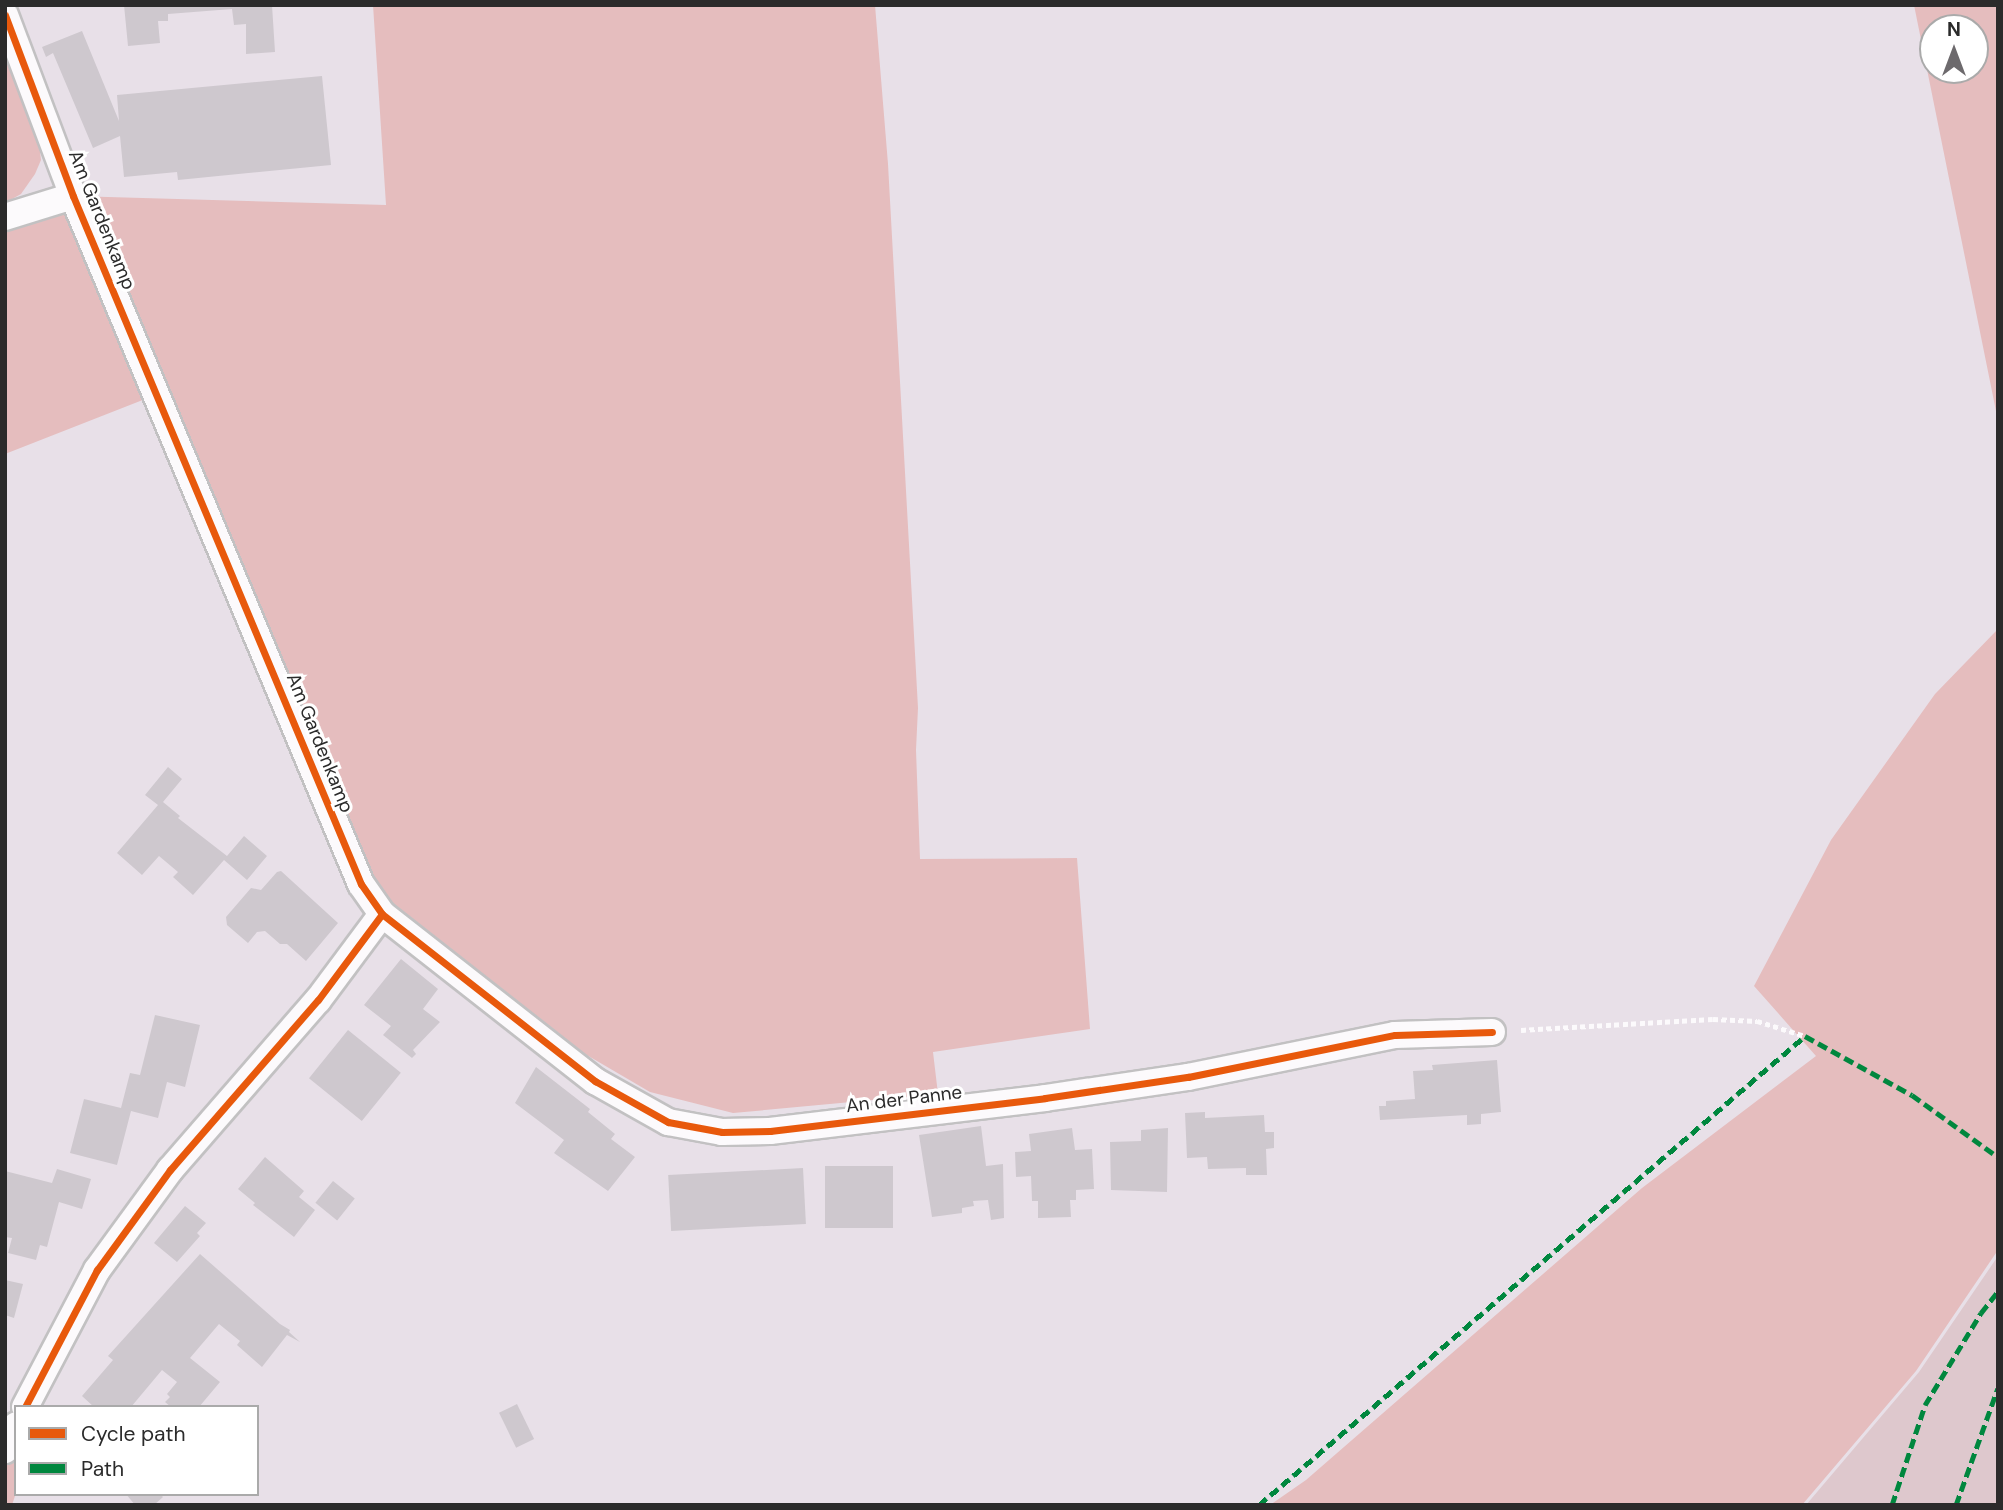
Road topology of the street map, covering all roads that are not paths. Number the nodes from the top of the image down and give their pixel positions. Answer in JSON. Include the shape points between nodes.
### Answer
{"nodes":[{"id":1,"x":5,"y":15,"type":"edge"},
{"id":2,"x":73,"y":195,"type":"junction"},
{"id":3,"x":5,"y":217,"type":"edge"},
{"id":4,"x":382,"y":914,"type":"junction"},
{"id":5,"x":1492,"y":1032,"type":"road end"},
{"id":6,"x":26,"y":1405,"type":"edge"},
{"id":7,"x":14,"y":1430,"type":"edge"},
{"id":8,"x":5,"y":1450,"type":"edge"}],
"edges":[{"from":1,"to":2,"type":"street","name":"Am Gardenkamp"},
{"from":2,"to":3,"type":"street","name":"Am Gardenkamp"},
{"from":2,"to":4,"type":"street","name":"Am Gardenkamp","via":[[361,884]]},
{"from":4,"to":5,"type":"street","name":"An der Panne","via":[[595,1081],[668,1122],[722,1132],[770,1131],[1045,1098],[1188,1077],[1395,1035]]},
{"from":4,"to":6,"type":"street","via":[[318,1000],[170,1170],[97,1270]]},
{"from":7,"to":8,"type":"street"}]}
